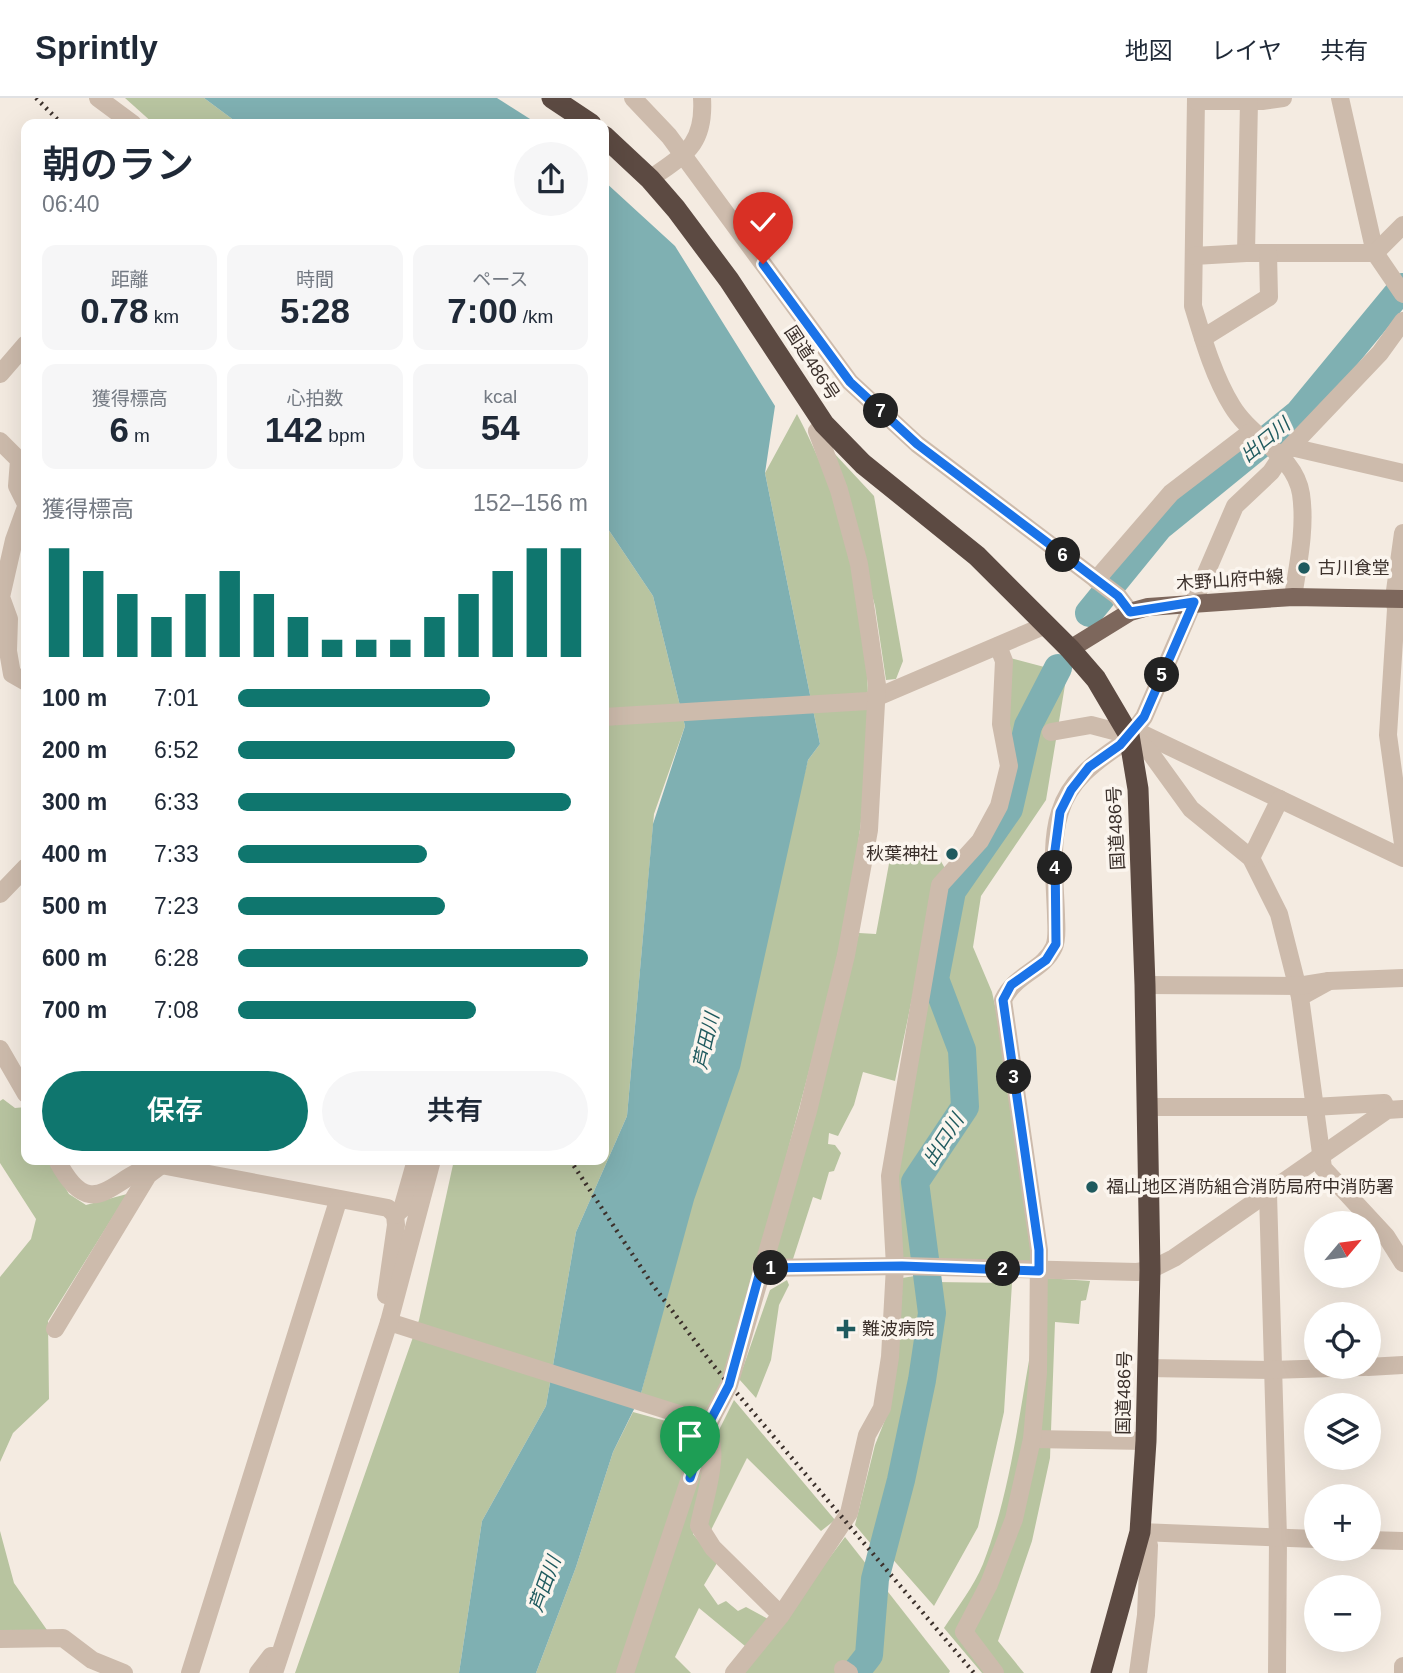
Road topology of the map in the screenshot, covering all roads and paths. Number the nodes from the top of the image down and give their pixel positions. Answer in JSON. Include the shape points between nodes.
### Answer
{"nodes":[{"id":1,"x":98,"y":98,"type":"edge"},
{"id":2,"x":552,"y":98,"type":"edge"},
{"id":3,"x":633,"y":98,"type":"edge"},
{"id":4,"x":702,"y":98,"type":"edge"},
{"id":5,"x":1283,"y":98,"type":"edge"},
{"id":6,"x":1340,"y":98,"type":"edge"},
{"id":7,"x":1196,"y":99,"type":"edge"},
{"id":8,"x":1249,"y":101,"type":"junction"},
{"id":9,"x":126,"y":119,"type":"edge"},
{"id":10,"x":584,"y":119,"type":"edge"},
{"id":11,"x":609,"y":141,"type":"edge"},
{"id":12,"x":682,"y":156,"type":"junction"},
{"id":13,"x":650,"y":179,"type":"junction"},
{"id":14,"x":1403,"y":225,"type":"edge"},
{"id":15,"x":1246,"y":253,"type":"junction"},
{"id":16,"x":1268,"y":253,"type":"junction"},
{"id":17,"x":1375,"y":253,"type":"junction"},
{"id":18,"x":1194,"y":256,"type":"junction"},
{"id":19,"x":1403,"y":294,"type":"edge"},
{"id":20,"x":1403,"y":321,"type":"edge"},
{"id":21,"x":1203,"y":338,"type":"junction"},
{"id":22,"x":21,"y":350,"type":"edge"},
{"id":23,"x":0,"y":374,"type":"edge"},
{"id":24,"x":824,"y":424,"type":"junction"},
{"id":25,"x":1252,"y":431,"type":"junction"},
{"id":26,"x":0,"y":441,"type":"edge"},
{"id":27,"x":1286,"y":452,"type":"junction"},
{"id":28,"x":1403,"y":474,"type":"edge"},
{"id":29,"x":21,"y":494,"type":"edge"},
{"id":30,"x":1403,"y":533,"type":"edge"},
{"id":31,"x":20,"y":543,"type":"edge"},
{"id":32,"x":1096,"y":580,"type":"junction"},
{"id":33,"x":1293,"y":597,"type":"junction"},
{"id":34,"x":1398,"y":599,"type":"edge"},
{"id":35,"x":1194,"y":602,"type":"junction"},
{"id":36,"x":1130,"y":612,"type":"junction"},
{"id":37,"x":1046,"y":625,"type":"junction"},
{"id":38,"x":998,"y":646,"type":"junction"},
{"id":39,"x":1070,"y":649,"type":"junction"},
{"id":40,"x":21,"y":679,"type":"edge"},
{"id":41,"x":873,"y":699,"type":"junction"},
{"id":42,"x":609,"y":717,"type":"edge"},
{"id":43,"x":1051,"y":732,"type":"dead end"},
{"id":44,"x":1129,"y":735,"type":"junction"},
{"id":45,"x":1280,"y":799,"type":"junction"},
{"id":46,"x":1403,"y":844,"type":"edge"},
{"id":47,"x":1251,"y":858,"type":"junction"},
{"id":48,"x":1403,"y":858,"type":"edge"},
{"id":49,"x":21,"y":872,"type":"edge"},
{"id":50,"x":0,"y":893,"type":"edge"},
{"id":51,"x":1403,"y":978,"type":"edge"},
{"id":52,"x":1145,"y":985,"type":"junction"},
{"id":53,"x":1299,"y":992,"type":"junction"},
{"id":54,"x":0,"y":1049,"type":"edge"},
{"id":55,"x":21,"y":1085,"type":"edge"},
{"id":56,"x":1147,"y":1107,"type":"junction"},
{"id":57,"x":1313,"y":1107,"type":"junction"},
{"id":58,"x":1395,"y":1110,"type":"edge"},
{"id":59,"x":1320,"y":1156,"type":"junction"},
{"id":60,"x":60,"y":1165,"type":"edge"},
{"id":61,"x":153,"y":1165,"type":"edge"},
{"id":62,"x":160,"y":1165,"type":"edge"},
{"id":63,"x":171,"y":1165,"type":"edge"},
{"id":64,"x":415,"y":1165,"type":"edge"},
{"id":65,"x":430,"y":1165,"type":"edge"},
{"id":66,"x":1268,"y":1194,"type":"junction"},
{"id":67,"x":338,"y":1201,"type":"junction"},
{"id":68,"x":395,"y":1215,"type":"junction"},
{"id":69,"x":1403,"y":1263,"type":"edge"},
{"id":70,"x":898,"y":1266,"type":"junction"},
{"id":71,"x":761,"y":1268,"type":"junction"},
{"id":72,"x":1035,"y":1270,"type":"junction"},
{"id":73,"x":1150,"y":1270,"type":"junction"},
{"id":74,"x":389,"y":1302,"type":"junction"},
{"id":75,"x":389,"y":1322,"type":"junction"},
{"id":76,"x":55,"y":1329,"type":"dead end"},
{"id":77,"x":1403,"y":1365,"type":"edge"},
{"id":78,"x":1381,"y":1366,"type":"edge"},
{"id":79,"x":1147,"y":1368,"type":"junction"},
{"id":80,"x":1304,"y":1369,"type":"edge"},
{"id":81,"x":1271,"y":1370,"type":"junction"},
{"id":82,"x":702,"y":1424,"type":"junction"},
{"id":83,"x":1032,"y":1439,"type":"junction"},
{"id":84,"x":1146,"y":1441,"type":"junction"},
{"id":85,"x":1140,"y":1532,"type":"junction"},
{"id":86,"x":1278,"y":1538,"type":"junction"},
{"id":87,"x":1304,"y":1539,"type":"edge"},
{"id":88,"x":1381,"y":1540,"type":"edge"},
{"id":89,"x":1403,"y":1541,"type":"edge"},
{"id":90,"x":781,"y":1615,"type":"junction"},
{"id":91,"x":0,"y":1639,"type":"edge"},
{"id":92,"x":277,"y":1665,"type":"edge"},
{"id":93,"x":1403,"y":1667,"type":"edge"},
{"id":94,"x":124,"y":1673,"type":"edge"},
{"id":95,"x":190,"y":1673,"type":"edge"},
{"id":96,"x":258,"y":1673,"type":"edge"},
{"id":97,"x":625,"y":1673,"type":"edge"},
{"id":98,"x":734,"y":1673,"type":"edge"},
{"id":99,"x":995,"y":1673,"type":"edge"},
{"id":100,"x":1101,"y":1673,"type":"edge"},
{"id":101,"x":1138,"y":1673,"type":"edge"},
{"id":102,"x":1277,"y":1673,"type":"edge"},
{"id":103,"x":1403,"y":1673,"type":"edge"}],
"edges":[{"from":1,"to":9,"type":"street"},
{"from":2,"to":10,"type":"highway"},
{"from":3,"to":12,"type":"street"},
{"from":4,"to":12,"type":"street","via":[[703,121],[695,142]]},
{"from":5,"to":8,"type":"street"},
{"from":6,"to":17,"type":"street"},
{"from":7,"to":8,"type":"street"},
{"from":7,"to":18,"type":"street"},
{"from":8,"to":15,"type":"street"},
{"from":11,"to":13,"type":"highway","name":"国道486号"},
{"from":12,"to":13,"type":"street"},
{"from":12,"to":32,"type":"street","via":[[850,382],[917,444]]},
{"from":13,"to":24,"type":"highway","name":"国道486号","via":[[729,280]]},
{"from":14,"to":17,"type":"street"},
{"from":15,"to":16,"type":"street"},
{"from":15,"to":18,"type":"street"},
{"from":16,"to":17,"type":"street"},
{"from":16,"to":21,"type":"street","via":[[1269,296]]},
{"from":17,"to":19,"type":"street"},
{"from":18,"to":21,"type":"street","via":[[1193,306]]},
{"from":20,"to":27,"type":"street","via":[[1380,353]]},
{"from":21,"to":25,"type":"street","via":[[1232,407]]},
{"from":22,"to":23,"type":"street"},
{"from":24,"to":37,"type":"highway","name":"国道486号","via":[[863,464],[977,556]]},
{"from":24,"to":41,"type":"street","via":[[817,431],[859,564]]},
{"from":25,"to":27,"type":"street"},
{"from":25,"to":32,"type":"street","via":[[1171,493]]},
{"from":26,"to":29,"type":"street","via":[[19,460],[17,486]]},
{"from":27,"to":28,"type":"street"},
{"from":27,"to":33,"type":"street","via":[[1301,493]]},
{"from":27,"to":35,"type":"street","via":[[1235,506]]},
{"from":30,"to":34,"type":"street"},
{"from":31,"to":40,"type":"street","via":[[1,597],[9,619],[12,674]]},
{"from":32,"to":36,"type":"street"},
{"from":33,"to":34,"type":"main road","name":"木野山府中線"},
{"from":33,"to":35,"type":"main road","name":"木野山府中線"},
{"from":34,"to":46,"type":"street","via":[[1388,734]]},
{"from":35,"to":36,"type":"main road","name":"木野山府中線"},
{"from":35,"to":44,"type":"street","via":[[1144,717]]},
{"from":36,"to":39,"type":"main road","name":"木野山府中線"},
{"from":37,"to":38,"type":"street"},
{"from":37,"to":39,"type":"highway","name":"国道486号"},
{"from":38,"to":41,"type":"street"},
{"from":38,"to":70,"type":"street","via":[[1004,661],[1001,724],[1009,766],[999,806],[980,841],[940,885],[890,1176]]},
{"from":39,"to":44,"type":"highway","name":"国道486号","via":[[1096,679]]},
{"from":41,"to":42,"type":"street"},
{"from":41,"to":71,"type":"street","via":[[869,830],[846,955],[808,1111]]},
{"from":43,"to":44,"type":"street","via":[[1091,725]]},
{"from":44,"to":45,"type":"street","via":[[1143,734]]},
{"from":44,"to":47,"type":"street","via":[[1149,751],[1191,809]]},
{"from":44,"to":52,"type":"highway","name":"国道486号","via":[[1138,789]]},
{"from":44,"to":72,"type":"street","via":[[1089,767],[1060,812],[1055,850],[1056,944],[1046,960],[1011,985],[1003,1000],[1039,1250]]},
{"from":45,"to":47,"type":"street"},
{"from":45,"to":48,"type":"street"},
{"from":47,"to":53,"type":"street","via":[[1279,914]]},
{"from":49,"to":50,"type":"street"},
{"from":51,"to":53,"type":"street","via":[[1329,981]]},
{"from":52,"to":53,"type":"street"},
{"from":52,"to":56,"type":"highway","name":"国道486号"},
{"from":53,"to":57,"type":"street"},
{"from":54,"to":55,"type":"street"},
{"from":56,"to":57,"type":"street"},
{"from":56,"to":73,"type":"highway","name":"国道486号"},
{"from":57,"to":58,"type":"street","via":[[1384,1103]]},
{"from":57,"to":59,"type":"street"},
{"from":58,"to":59,"type":"street"},
{"from":59,"to":66,"type":"street"},
{"from":59,"to":69,"type":"street","via":[[1322,1168],[1386,1236]]},
{"from":60,"to":61,"type":"street","via":[[71,1185],[88,1193],[109,1192]]},
{"from":62,"to":76,"type":"street","via":[[148,1175]]},
{"from":63,"to":67,"type":"street"},
{"from":64,"to":68,"type":"street","via":[[402,1209]]},
{"from":65,"to":74,"type":"street"},
{"from":66,"to":73,"type":"street"},
{"from":66,"to":81,"type":"street"},
{"from":67,"to":68,"type":"street","via":[[388,1208]]},
{"from":67,"to":95,"type":"street"},
{"from":68,"to":74,"type":"street"},
{"from":70,"to":71,"type":"street"},
{"from":70,"to":72,"type":"street"},
{"from":70,"to":90,"type":"street","via":[[882,1408],[867,1435],[849,1513]]},
{"from":71,"to":82,"type":"street","via":[[729,1385]]},
{"from":72,"to":73,"type":"street"},
{"from":72,"to":83,"type":"street","via":[[1038,1373]]},
{"from":73,"to":79,"type":"highway","name":"国道486号"},
{"from":74,"to":75,"type":"street"},
{"from":75,"to":82,"type":"street"},
{"from":75,"to":92,"type":"street"},
{"from":77,"to":78,"type":"street"},
{"from":79,"to":81,"type":"street"},
{"from":79,"to":84,"type":"highway","name":"国道486号"},
{"from":80,"to":81,"type":"street"},
{"from":81,"to":86,"type":"street"},
{"from":82,"to":90,"type":"street","via":[[713,1447],[699,1526],[713,1548]]},
{"from":82,"to":97,"type":"street"},
{"from":83,"to":84,"type":"street"},
{"from":83,"to":99,"type":"street","via":[[1014,1519],[964,1632]]},
{"from":84,"to":85,"type":"highway","name":"国道486号"},
{"from":85,"to":86,"type":"street"},
{"from":85,"to":100,"type":"highway","name":"国道486号"},
{"from":85,"to":101,"type":"street","via":[[1149,1545]]},
{"from":86,"to":87,"type":"street"},
{"from":86,"to":102,"type":"street"},
{"from":88,"to":89,"type":"street"},
{"from":90,"to":98,"type":"street"},
{"from":91,"to":94,"type":"street","via":[[63,1638],[92,1660]]},
{"from":92,"to":96,"type":"street","via":[[271,1656]]},
{"from":93,"to":103,"type":"street"}]}
